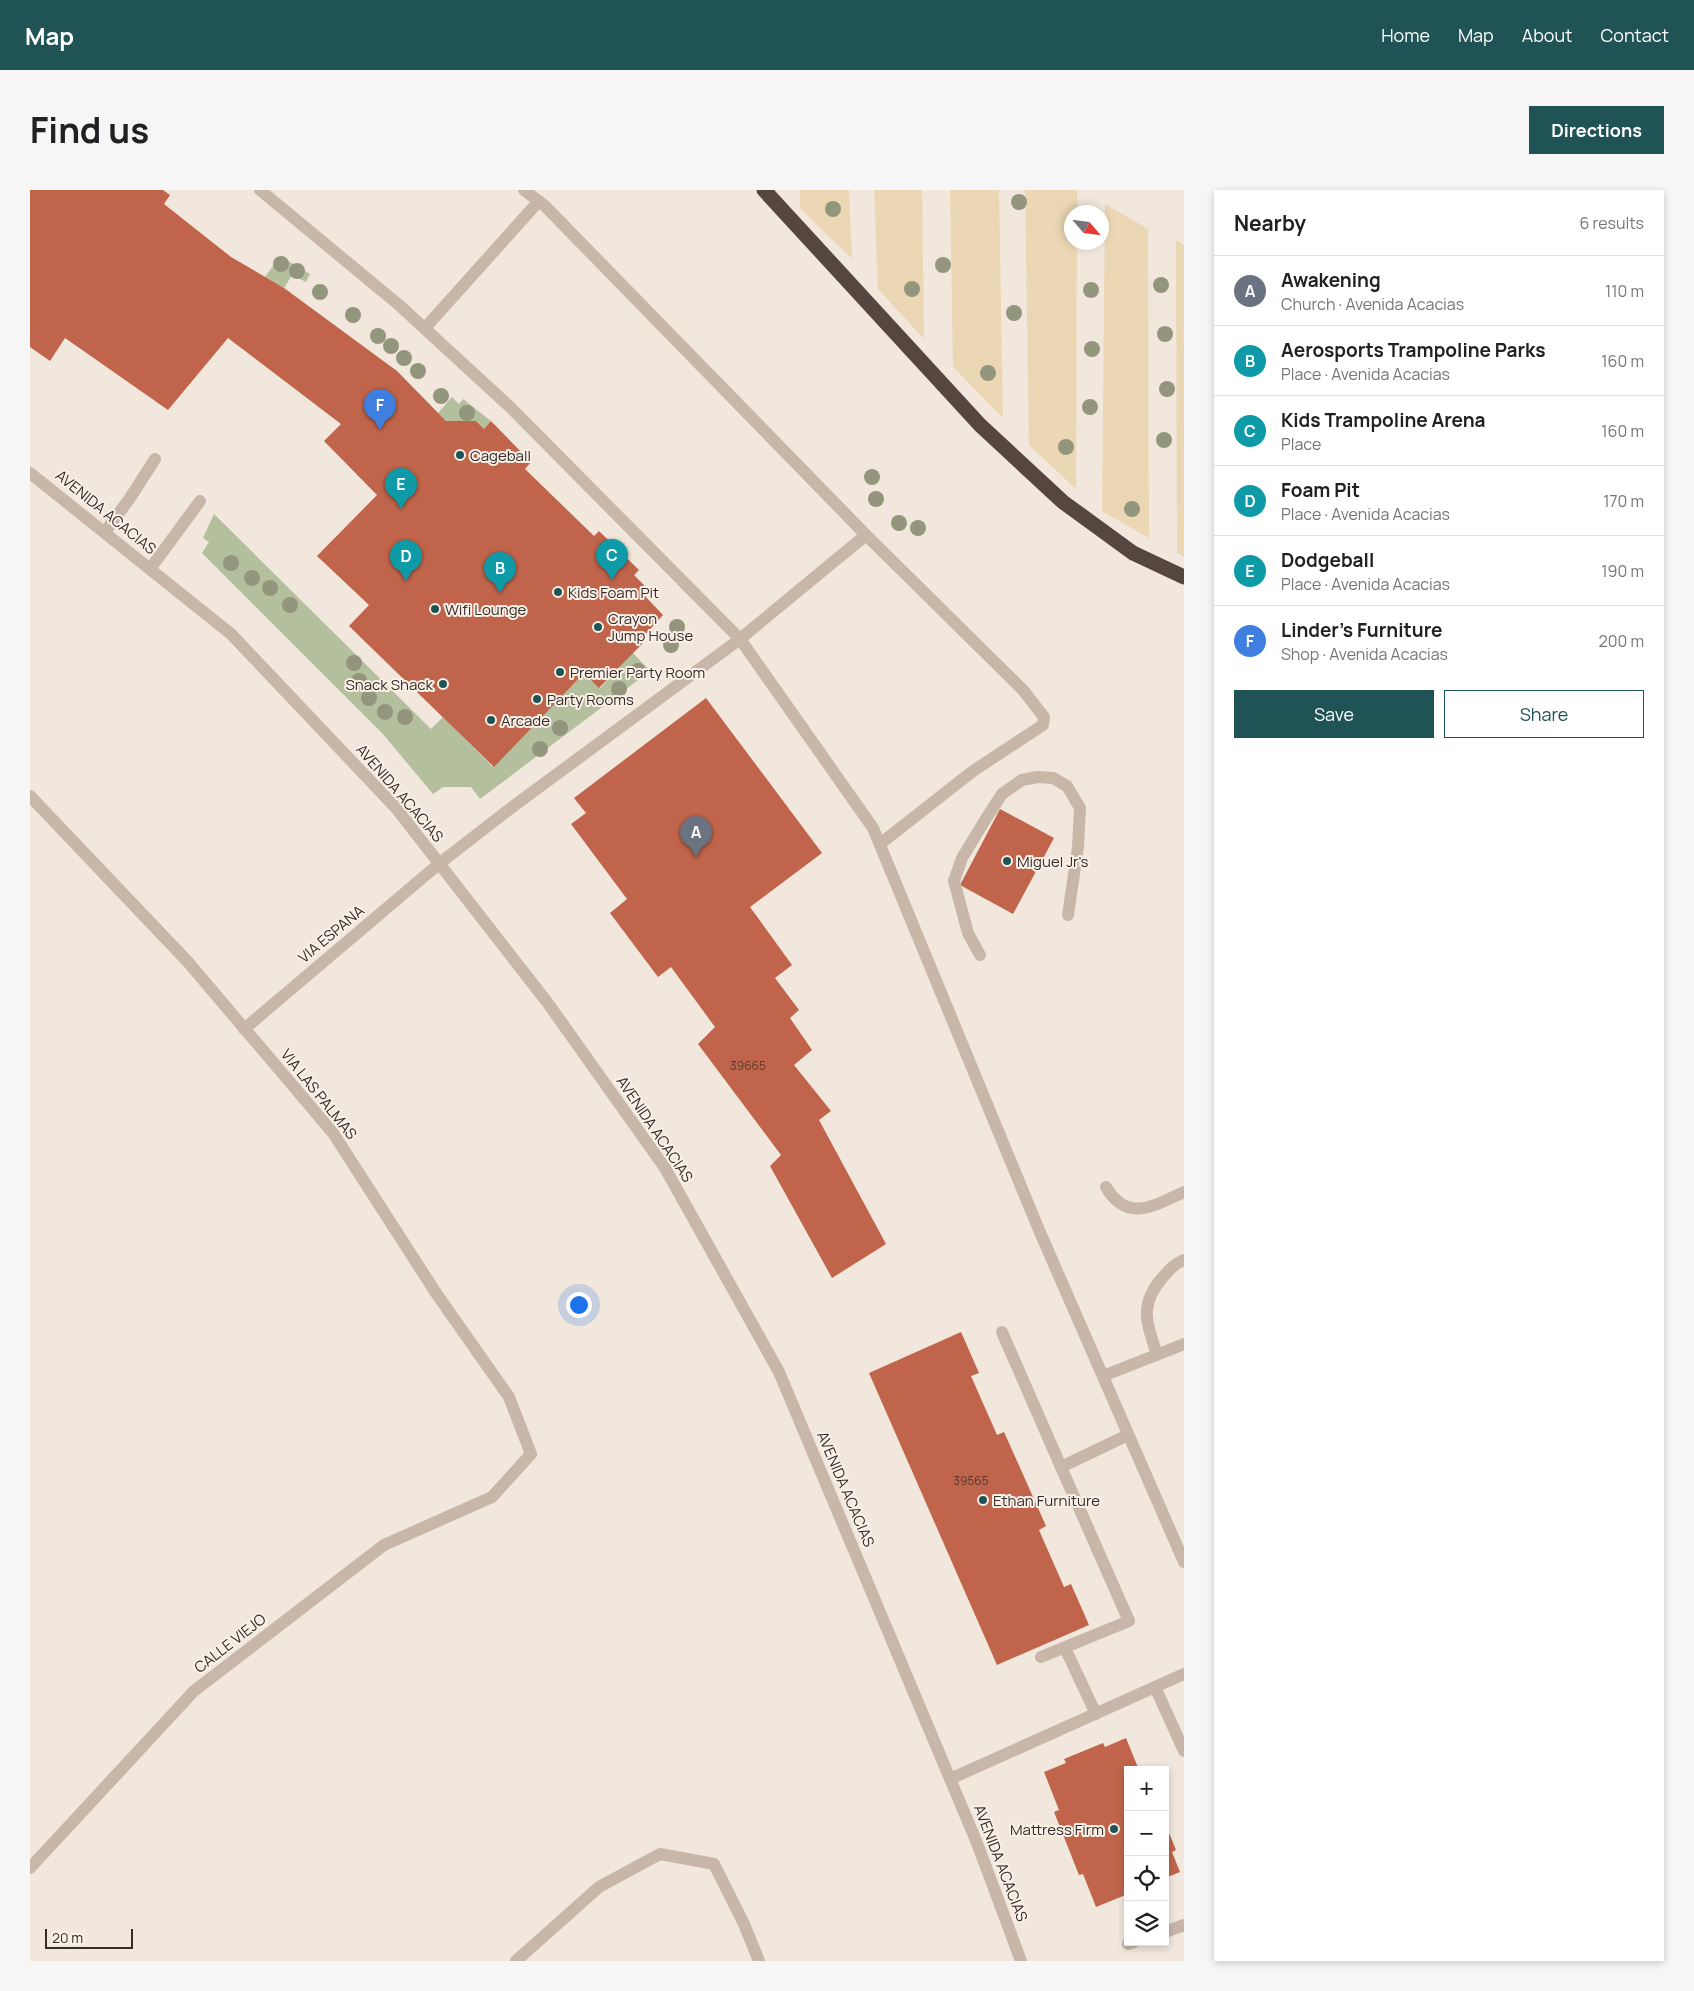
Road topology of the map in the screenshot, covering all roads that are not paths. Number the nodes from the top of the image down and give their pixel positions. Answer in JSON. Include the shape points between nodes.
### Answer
{"nodes":[{"id":1,"x":260,"y":190,"type":"edge"},
{"id":2,"x":524,"y":190,"type":"edge"},
{"id":3,"x":764,"y":190,"type":"edge"},
{"id":4,"x":539,"y":202,"type":"junction"},
{"id":5,"x":425,"y":328,"type":"junction"},
{"id":6,"x":155,"y":459,"type":"dead end"},
{"id":7,"x":30,"y":473,"type":"edge"},
{"id":8,"x":200,"y":501,"type":"dead end"},
{"id":9,"x":105,"y":532,"type":"junction"},
{"id":10,"x":866,"y":535,"type":"junction"},
{"id":11,"x":150,"y":569,"type":"junction"},
{"id":12,"x":1184,"y":577,"type":"edge"},
{"id":13,"x":740,"y":639,"type":"junction"},
{"id":14,"x":30,"y":796,"type":"edge"},
{"id":15,"x":880,"y":844,"type":"junction"},
{"id":16,"x":440,"y":864,"type":"junction"},
{"id":17,"x":1068,"y":915,"type":"dead end"},
{"id":18,"x":980,"y":955,"type":"dead end"},
{"id":19,"x":244,"y":1029,"type":"junction"},
{"id":20,"x":1106,"y":1187,"type":"dead end"},
{"id":21,"x":1184,"y":1192,"type":"edge"},
{"id":22,"x":1184,"y":1260,"type":"edge"},
{"id":23,"x":1002,"y":1332,"type":"dead end"},
{"id":24,"x":1184,"y":1344,"type":"edge"},
{"id":25,"x":1158,"y":1355,"type":"junction"},
{"id":26,"x":1103,"y":1376,"type":"junction"},
{"id":27,"x":1128,"y":1435,"type":"junction"},
{"id":28,"x":1061,"y":1467,"type":"junction"},
{"id":29,"x":492,"y":1497,"type":"joint"},
{"id":30,"x":1184,"y":1562,"type":"edge"},
{"id":31,"x":1065,"y":1648,"type":"junction"},
{"id":32,"x":1041,"y":1657,"type":"dead end"},
{"id":33,"x":1184,"y":1674,"type":"edge"},
{"id":34,"x":1155,"y":1687,"type":"junction"},
{"id":35,"x":1096,"y":1714,"type":"junction"},
{"id":36,"x":1184,"y":1751,"type":"edge"},
{"id":37,"x":950,"y":1779,"type":"junction"},
{"id":38,"x":30,"y":1868,"type":"edge"},
{"id":39,"x":1184,"y":1925,"type":"edge"},
{"id":40,"x":1169,"y":1931,"type":"edge"},
{"id":41,"x":516,"y":1961,"type":"edge"},
{"id":42,"x":759,"y":1961,"type":"edge"},
{"id":43,"x":1021,"y":1961,"type":"edge"}],
"edges":[{"from":1,"to":5,"type":"street"},
{"from":2,"to":4,"type":"street"},
{"from":3,"to":12,"type":"highway","via":[[980,425],[1063,502],[1133,552]]},
{"from":4,"to":5,"type":"street"},
{"from":4,"to":10,"type":"street"},
{"from":5,"to":13,"type":"street","via":[[509,406]]},
{"from":6,"to":9,"type":"street"},
{"from":7,"to":9,"type":"street","name":"AVENIDA ACACIAS"},
{"from":8,"to":11,"type":"street"},
{"from":9,"to":11,"type":"street","name":"AVENIDA ACACIAS"},
{"from":10,"to":13,"type":"street","name":"VIA ESPANA"},
{"from":10,"to":15,"type":"street","via":[[1023,690],[1044,717],[1043,725],[973,771]]},
{"from":11,"to":16,"type":"street","name":"AVENIDA ACACIAS","via":[[231,634],[396,808]]},
{"from":13,"to":15,"type":"street","via":[[873,828]]},
{"from":13,"to":16,"type":"street","name":"VIA ESPANA"},
{"from":14,"to":19,"type":"street","name":"VIA LAS PALMAS","via":[[188,962]]},
{"from":15,"to":26,"type":"street","via":[[1039,1230]]},
{"from":16,"to":19,"type":"street","name":"VIA ESPANA"},
{"from":16,"to":37,"type":"street","name":"AVENIDA ACACIAS","via":[[547,1002],[665,1168],[779,1372]]},
{"from":17,"to":18,"type":"street","via":[[1080,808],[1067,786],[1053,778],[1022,780],[1002,794],[962,858],[954,881],[968,933]]},
{"from":19,"to":29,"type":"street","name":"VIA LAS PALMAS","via":[[333,1133],[436,1293],[509,1397],[531,1454]]},
{"from":20,"to":21,"type":"street","via":[[1113,1199],[1130,1208],[1147,1209]]},
{"from":22,"to":25,"type":"street","via":[[1174,1264],[1152,1289],[1147,1305],[1147,1322]]},
{"from":23,"to":28,"type":"street"},
{"from":24,"to":25,"type":"street"},
{"from":25,"to":26,"type":"street"},
{"from":26,"to":27,"type":"street"},
{"from":27,"to":28,"type":"street"},
{"from":27,"to":30,"type":"street"},
{"from":28,"to":31,"type":"street","via":[[1129,1621]]},
{"from":29,"to":38,"type":"street","name":"CALLE VIEJO","via":[[384,1545],[194,1691]]},
{"from":31,"to":32,"type":"street"},
{"from":31,"to":35,"type":"street"},
{"from":33,"to":34,"type":"street"},
{"from":34,"to":35,"type":"street"},
{"from":34,"to":36,"type":"street"},
{"from":35,"to":37,"type":"street"},
{"from":37,"to":43,"type":"street","name":"AVENIDA ACACIAS"},
{"from":39,"to":40,"type":"street"},
{"from":41,"to":42,"type":"street","via":[[599,1887],[660,1854],[714,1864]]}]}
